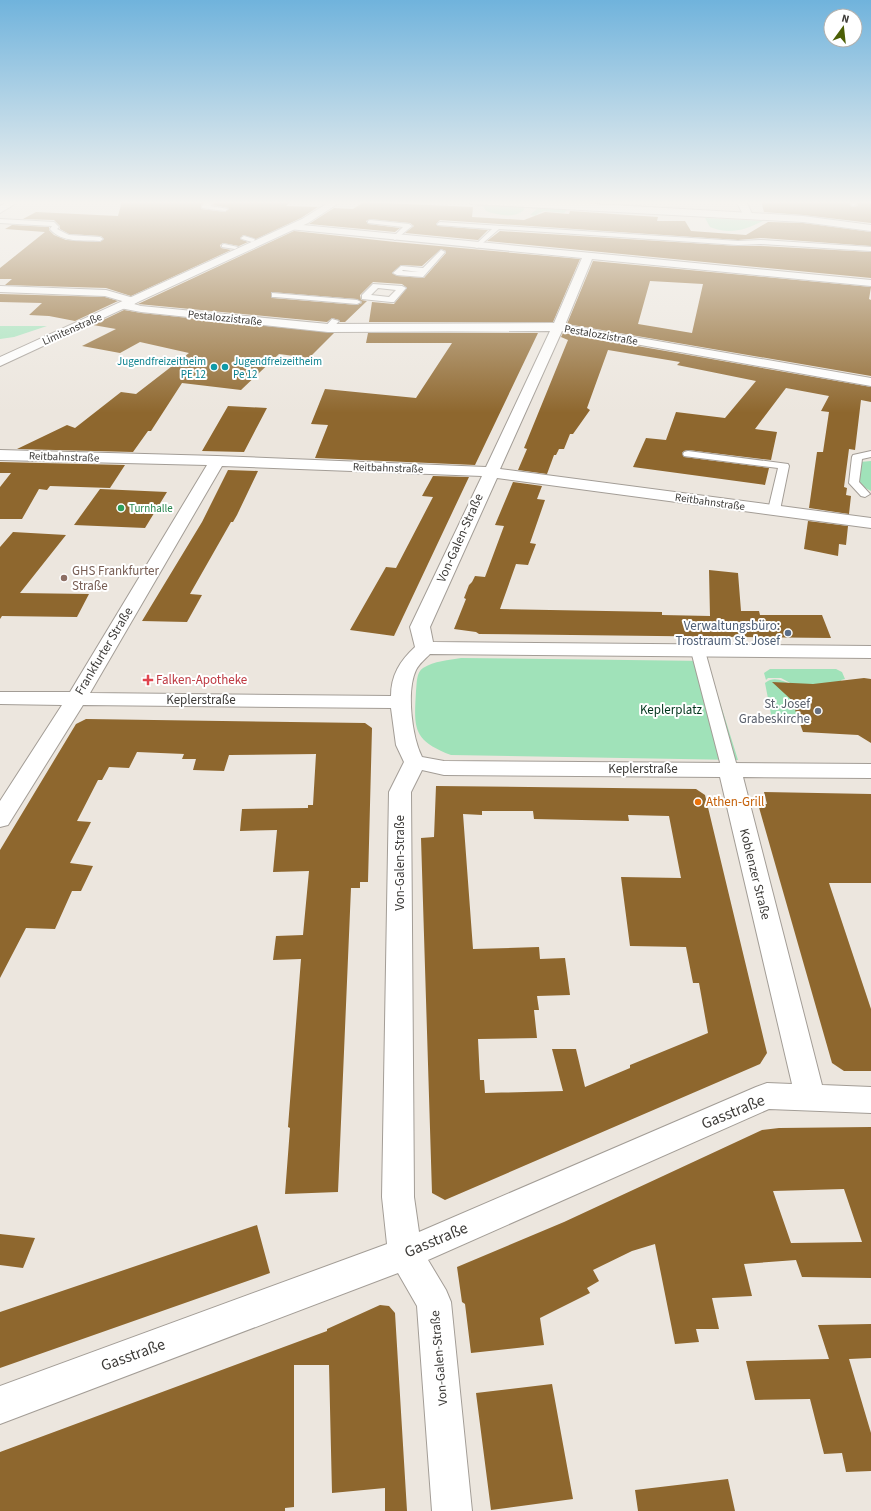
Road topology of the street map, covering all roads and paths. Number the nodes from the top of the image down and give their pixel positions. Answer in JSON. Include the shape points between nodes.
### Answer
{"nodes":[{"id":1,"x":183,"y":272,"type":"edge"},
{"id":2,"x":193,"y":272,"type":"edge"},
{"id":3,"x":581,"y":272,"type":"edge"},
{"id":4,"x":751,"y":272,"type":"edge"},
{"id":5,"x":871,"y":283,"type":"edge"},
{"id":6,"x":0,"y":289,"type":"edge"},
{"id":7,"x":275,"y":295,"type":"dead end"},
{"id":8,"x":365,"y":297,"type":"dead end"},
{"id":9,"x":126,"y":302,"type":"junction"},
{"id":10,"x":357,"y":302,"type":"junction"},
{"id":11,"x":348,"y":307,"type":"dead end"},
{"id":12,"x":558,"y":327,"type":"junction"},
{"id":13,"x":39,"y":335,"type":"junction"},
{"id":14,"x":12,"y":343,"type":"dead end"},
{"id":15,"x":0,"y":352,"type":"edge"},
{"id":16,"x":0,"y":362,"type":"edge"},
{"id":17,"x":871,"y":382,"type":"edge"},
{"id":18,"x":688,"y":454,"type":"dead end"},
{"id":19,"x":871,"y":454,"type":"edge"},
{"id":20,"x":0,"y":455,"type":"edge"},
{"id":21,"x":217,"y":461,"type":"junction"},
{"id":22,"x":490,"y":472,"type":"junction"},
{"id":23,"x":865,"y":494,"type":"dead end"},
{"id":24,"x":774,"y":510,"type":"junction"},
{"id":25,"x":871,"y":523,"type":"edge"},
{"id":26,"x":425,"y":648,"type":"junction"},
{"id":27,"x":698,"y":651,"type":"junction"},
{"id":28,"x":871,"y":652,"type":"edge"},
{"id":29,"x":0,"y":698,"type":"edge"},
{"id":30,"x":76,"y":699,"type":"junction"},
{"id":31,"x":401,"y":702,"type":"junction"},
{"id":32,"x":415,"y":762,"type":"junction"},
{"id":33,"x":730,"y":770,"type":"junction"},
{"id":34,"x":871,"y":771,"type":"edge"},
{"id":35,"x":0,"y":819,"type":"edge"},
{"id":36,"x":810,"y":1098,"type":"junction"},
{"id":37,"x":871,"y":1100,"type":"edge"},
{"id":38,"x":406,"y":1254,"type":"junction"},
{"id":39,"x":0,"y":1405,"type":"edge"},
{"id":40,"x":452,"y":1511,"type":"edge"}],
"edges":[{"from":1,"to":9,"type":"street","name":"Limitenstraße"},
{"from":2,"to":9,"type":"street","name":"Limitenstraße"},
{"from":3,"to":12,"type":"street","name":"Von-Galen-Straße"},
{"from":4,"to":5,"type":"street"},
{"from":6,"to":9,"type":"street","name":"Pestalozzistraße","via":[[91,292]]},
{"from":7,"to":10,"type":"lane"},
{"from":8,"to":10,"type":"lane"},
{"from":9,"to":12,"type":"street","name":"Pestalozzistraße","via":[[141,309],[331,325]]},
{"from":9,"to":13,"type":"street","name":"Limitenstraße"},
{"from":9,"to":16,"type":"street","name":"Limitenstraße"},
{"from":10,"to":11,"type":"lane"},
{"from":12,"to":17,"type":"street","name":"Pestalozzistraße"},
{"from":12,"to":22,"type":"street","name":"Von-Galen-Straße"},
{"from":13,"to":14,"type":"street"},
{"from":13,"to":15,"type":"street","name":"Limitenstraße"},
{"from":18,"to":24,"type":"lane","via":[[784,466]]},
{"from":19,"to":23,"type":"lane","via":[[857,457],[854,483]]},
{"from":20,"to":21,"type":"street","name":"Reitbahnstraße"},
{"from":21,"to":22,"type":"street","name":"Reitbahnstraße"},
{"from":21,"to":30,"type":"street","name":"Frankfurter Straße"},
{"from":22,"to":24,"type":"street","name":"Reitbahnstraße"},
{"from":22,"to":26,"type":"street","name":"Von-Galen-Straße","via":[[420,627]]},
{"from":24,"to":25,"type":"street","name":"Reitbahnstraße"},
{"from":26,"to":27,"type":"street"},
{"from":26,"to":31,"type":"street","via":[[405,672]]},
{"from":27,"to":28,"type":"street"},
{"from":27,"to":33,"type":"lane","name":"Koblenzer Straße"},
{"from":29,"to":30,"type":"street","name":"Keplerstraße"},
{"from":30,"to":31,"type":"street","name":"Keplerstraße"},
{"from":30,"to":35,"type":"street","name":"Frankfurter Straße"},
{"from":31,"to":32,"type":"street","via":[[403,736]]},
{"from":32,"to":33,"type":"street","name":"Keplerstraße","via":[[444,768]]},
{"from":32,"to":38,"type":"street","name":"Von-Galen-Straße","via":[[400,792],[398,1197]]},
{"from":33,"to":34,"type":"street","name":"Keplerstraße"},
{"from":33,"to":36,"type":"street","name":"Koblenzer Straße"},
{"from":36,"to":37,"type":"street","name":"Gasstraße"},
{"from":36,"to":38,"type":"street","name":"Gasstraße","via":[[767,1096]]},
{"from":38,"to":39,"type":"street","name":"Gasstraße"},
{"from":38,"to":40,"type":"street","name":"Von-Galen-Straße","via":[[434,1302]]}]}
